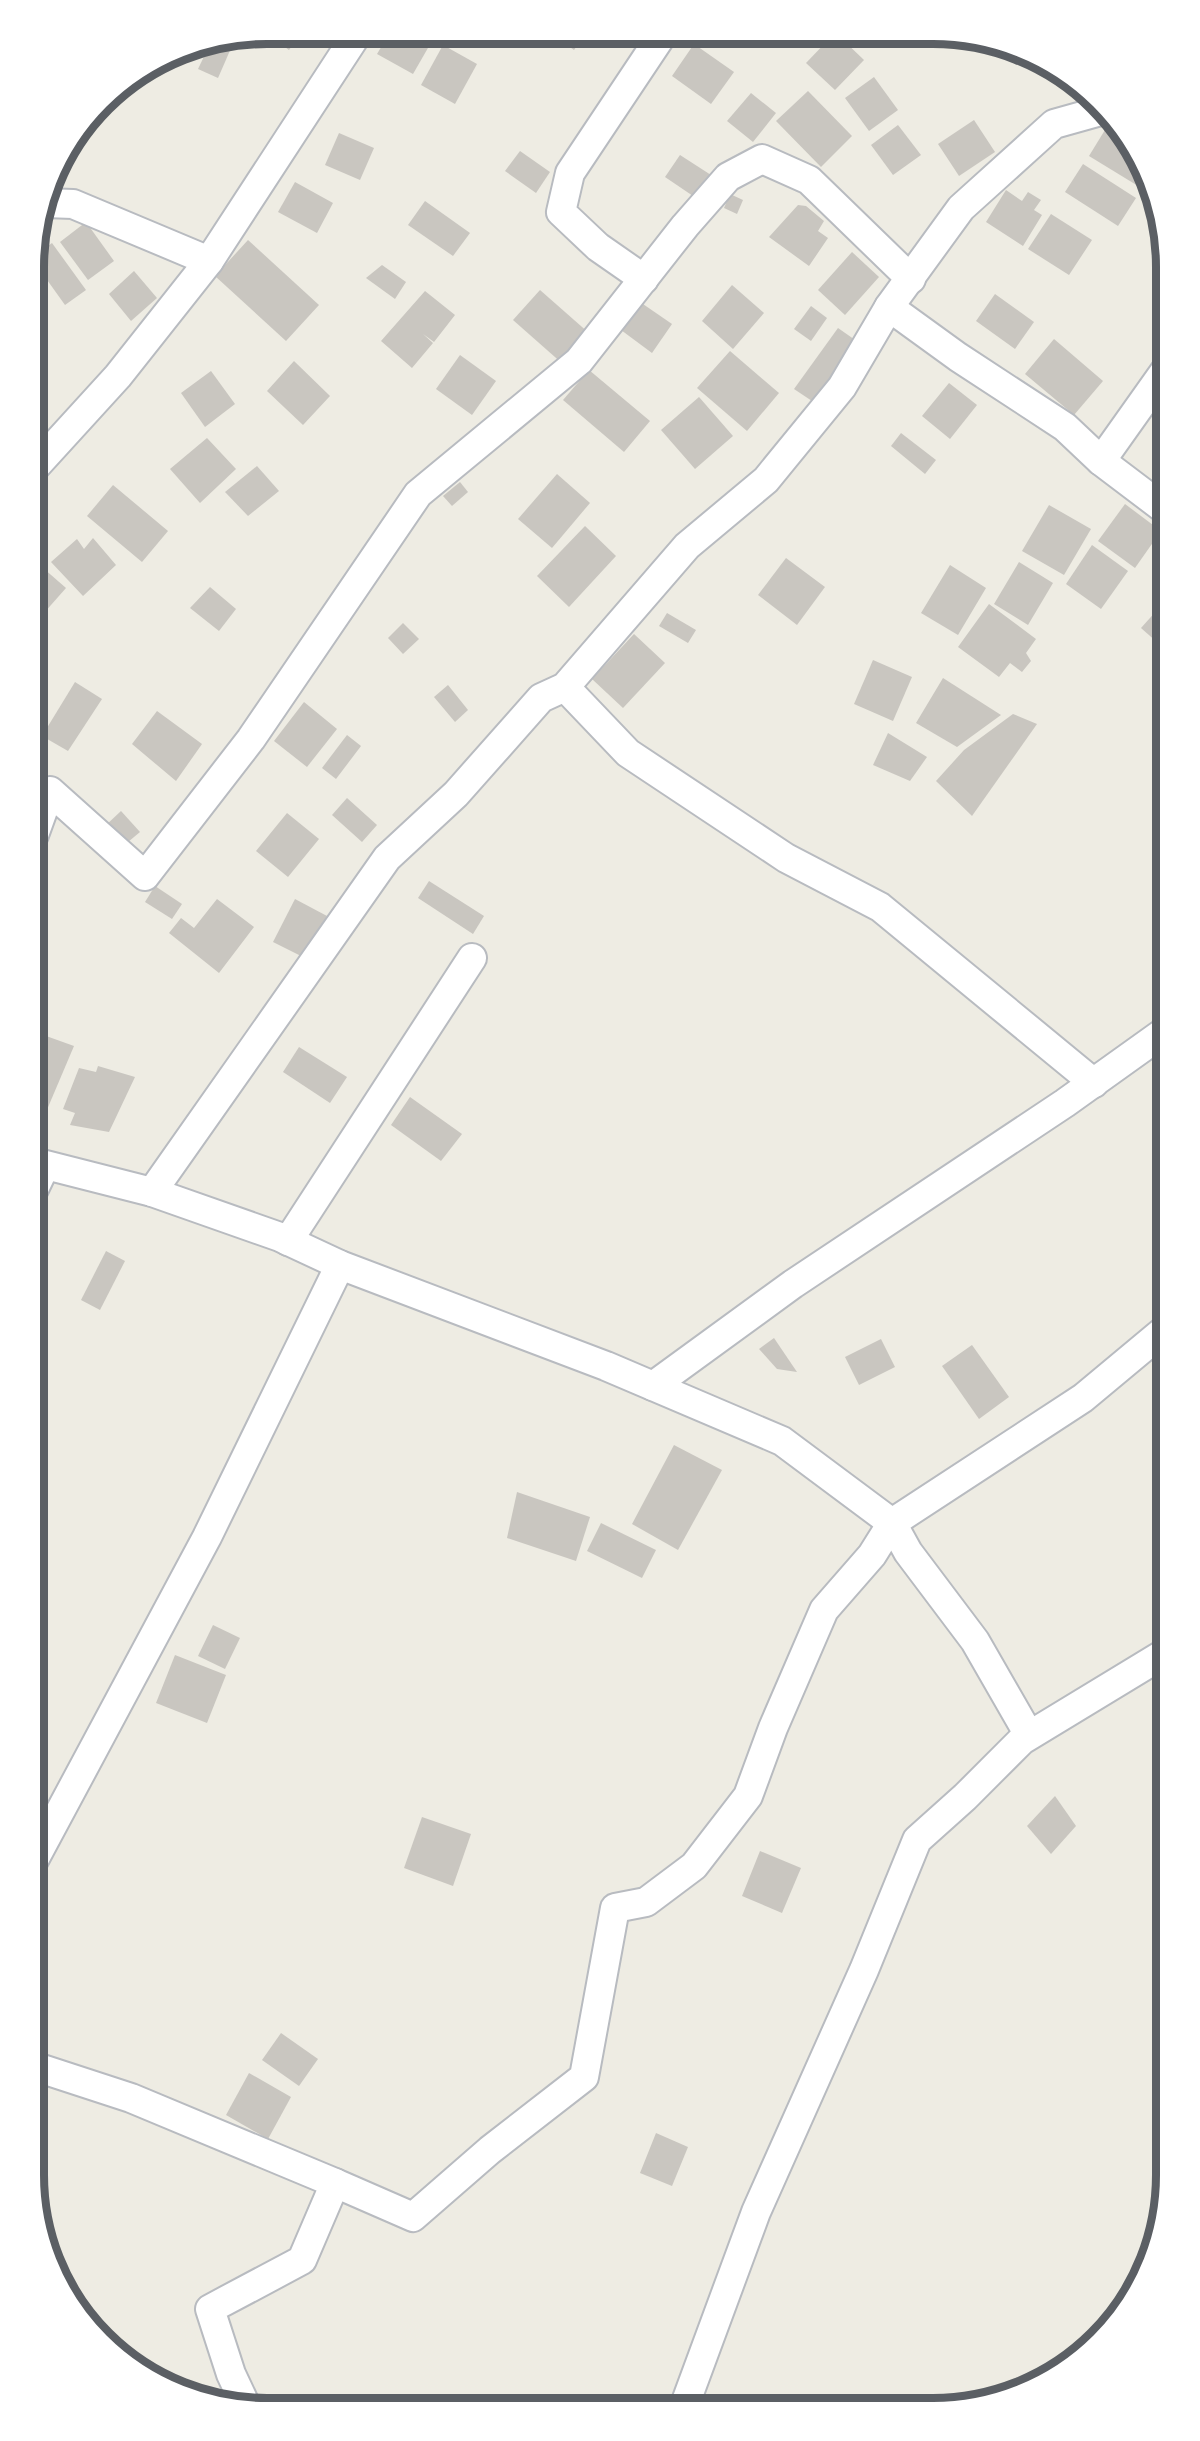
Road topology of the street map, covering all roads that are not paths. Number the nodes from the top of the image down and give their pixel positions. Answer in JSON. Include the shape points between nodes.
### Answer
{"nodes":[{"id":1,"x":350,"y":44,"type":"edge"},
{"id":2,"x":656,"y":44,"type":"edge"},
{"id":3,"x":1095,"y":113,"type":"edge"},
{"id":4,"x":52,"y":203,"type":"edge"},
{"id":5,"x":209,"y":261,"type":"junction"},
{"id":6,"x":644,"y":279,"type":"junction"},
{"id":7,"x":912,"y":279,"type":"junction"},
{"id":8,"x":889,"y":307,"type":"junction"},
{"id":9,"x":1156,"y":384,"type":"edge"},
{"id":10,"x":44,"y":457,"type":"edge"},
{"id":11,"x":1101,"y":461,"type":"junction"},
{"id":12,"x":1156,"y":503,"type":"edge"},
{"id":13,"x":565,"y":687,"type":"junction"},
{"id":14,"x":44,"y":786,"type":"edge"},
{"id":15,"x":471,"y":958,"type":"dead end"},
{"id":16,"x":1156,"y":1038,"type":"edge"},
{"id":17,"x":1094,"y":1083,"type":"junction"},
{"id":18,"x":44,"y":1174,"type":"edge"},
{"id":19,"x":152,"y":1192,"type":"junction"},
{"id":20,"x":288,"y":1241,"type":"junction"},
{"id":21,"x":340,"y":1265,"type":"junction"},
{"id":22,"x":1156,"y":1337,"type":"edge"},
{"id":23,"x":653,"y":1386,"type":"junction"},
{"id":24,"x":892,"y":1523,"type":"junction"},
{"id":25,"x":1156,"y":1659,"type":"edge"},
{"id":26,"x":1029,"y":1735,"type":"junction"},
{"id":27,"x":44,"y":1841,"type":"edge"},
{"id":28,"x":44,"y":2070,"type":"edge"},
{"id":29,"x":335,"y":2184,"type":"junction"},
{"id":30,"x":241,"y":2396,"type":"edge"},
{"id":31,"x":687,"y":2398,"type":"edge"}],
"edges":[{"from":1,"to":5,"type":"street"},
{"from":2,"to":6,"type":"street","via":[[570,173],[561,212],[598,247]]},
{"from":3,"to":7,"type":"street","via":[[1054,124],[961,208]]},
{"from":4,"to":5,"type":"street","via":[[73,204]]},
{"from":5,"to":10,"type":"street","via":[[118,376]]},
{"from":6,"to":7,"type":"street","via":[[728,177],[762,159],[809,180]]},
{"from":6,"to":14,"type":"street","via":[[579,361],[418,494],[251,739],[145,876]]},
{"from":7,"to":8,"type":"street"},
{"from":8,"to":11,"type":"street","via":[[1065,427]]},
{"from":8,"to":13,"type":"street","via":[[842,387],[766,480],[687,546]]},
{"from":9,"to":11,"type":"street"},
{"from":11,"to":12,"type":"street"},
{"from":13,"to":17,"type":"street","via":[[628,753],[786,858],[880,908]]},
{"from":13,"to":19,"type":"street","via":[[541,698],[456,794],[387,858]]},
{"from":15,"to":20,"type":"street"},
{"from":16,"to":17,"type":"street"},
{"from":17,"to":23,"type":"street","via":[[793,1284]]},
{"from":18,"to":19,"type":"street"},
{"from":19,"to":20,"type":"street"},
{"from":20,"to":21,"type":"street"},
{"from":21,"to":23,"type":"street"},
{"from":21,"to":27,"type":"street","via":[[207,1537]]},
{"from":22,"to":24,"type":"street","via":[[1083,1398]]},
{"from":23,"to":24,"type":"street","via":[[782,1441]]},
{"from":24,"to":26,"type":"street","via":[[908,1552],[975,1641]]},
{"from":24,"to":29,"type":"street","via":[[872,1555],[824,1610],[748,1796],[694,1866],[646,1902],[615,1908],[584,2077],[490,2150],[413,2217]]},
{"from":25,"to":26,"type":"street"},
{"from":26,"to":31,"type":"street","via":[[917,1840],[756,2212]]},
{"from":28,"to":29,"type":"street","via":[[131,2098]]},
{"from":29,"to":30,"type":"street","via":[[302,2260],[210,2309]]}]}
